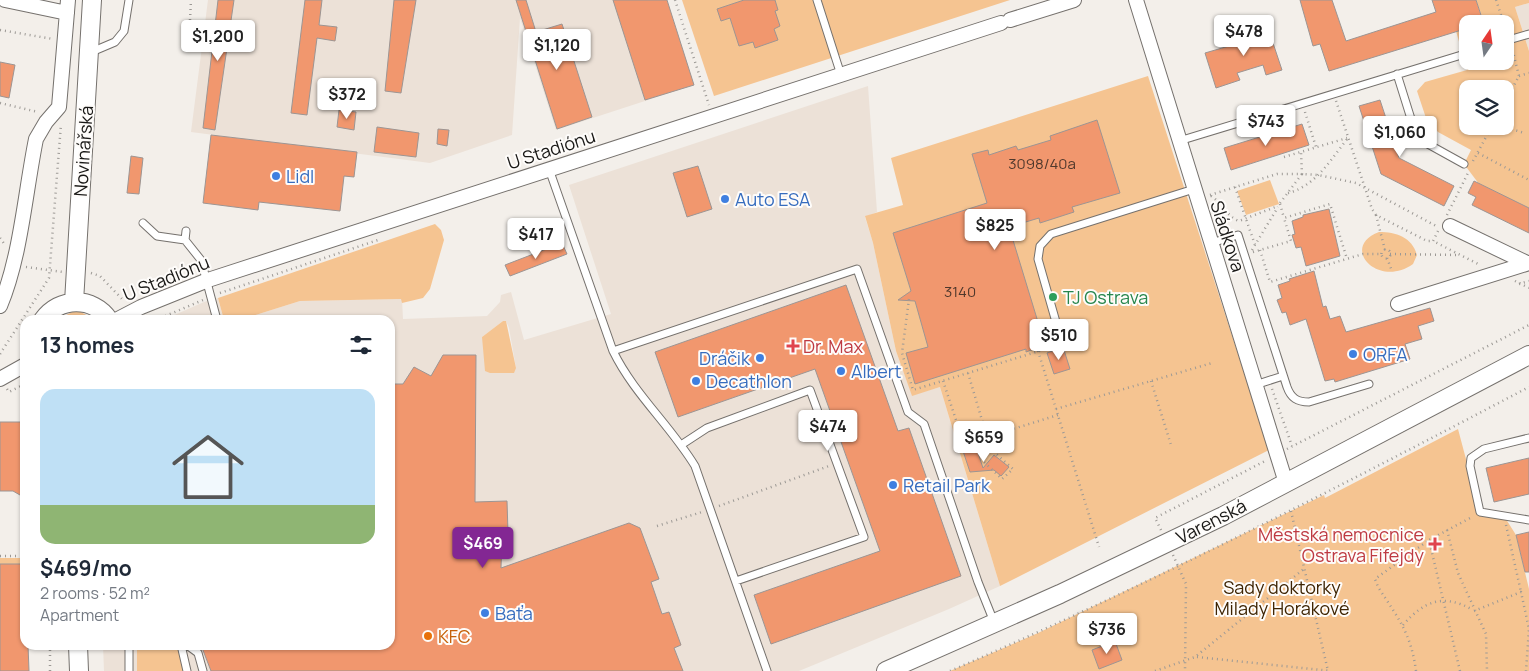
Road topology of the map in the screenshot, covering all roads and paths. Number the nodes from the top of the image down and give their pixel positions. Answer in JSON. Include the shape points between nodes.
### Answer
{"nodes":[{"id":1,"x":5,"y":0,"type":"edge"},
{"id":2,"x":92,"y":0,"type":"edge"},
{"id":3,"x":129,"y":0,"type":"edge"},
{"id":4,"x":192,"y":0,"type":"edge"},
{"id":5,"x":675,"y":0,"type":"edge"},
{"id":6,"x":817,"y":0,"type":"edge"},
{"id":7,"x":1074,"y":0,"type":"edge"},
{"id":8,"x":1136,"y":0,"type":"edge"},
{"id":9,"x":1496,"y":0,"type":"edge"},
{"id":10,"x":67,"y":7,"type":"edge"},
{"id":11,"x":1501,"y":15,"type":"edge"},
{"id":12,"x":190,"y":20,"type":"dead end"},
{"id":13,"x":0,"y":30,"type":"edge"},
{"id":14,"x":1529,"y":34,"type":"edge"},
{"id":15,"x":1514,"y":39,"type":"edge"},
{"id":16,"x":65,"y":41,"type":"junction"},
{"id":17,"x":89,"y":53,"type":"junction"},
{"id":18,"x":1459,"y":56,"type":"edge"},
{"id":19,"x":1514,"y":61,"type":"edge"},
{"id":20,"x":1529,"y":73,"type":"edge"},
{"id":21,"x":1397,"y":74,"type":"junction"},
{"id":22,"x":841,"y":75,"type":"junction"},
{"id":23,"x":1519,"y":76,"type":"junction"},
{"id":24,"x":1514,"y":85,"type":"edge"},
{"id":25,"x":1333,"y":93,"type":"junction"},
{"id":26,"x":1345,"y":100,"type":"dead end"},
{"id":27,"x":1336,"y":102,"type":"junction"},
{"id":28,"x":0,"y":103,"type":"edge"},
{"id":29,"x":1329,"y":104,"type":"dead end"},
{"id":30,"x":1313,"y":109,"type":"dead end"},
{"id":31,"x":1305,"y":112,"type":"junction"},
{"id":32,"x":1296,"y":114,"type":"dead end"},
{"id":33,"x":712,"y":116,"type":"junction"},
{"id":34,"x":56,"y":117,"type":"junction"},
{"id":35,"x":1514,"y":130,"type":"edge"},
{"id":36,"x":1524,"y":133,"type":"dead end"},
{"id":37,"x":1348,"y":138,"type":"junction"},
{"id":38,"x":1179,"y":141,"type":"junction"},
{"id":39,"x":1316,"y":147,"type":"junction"},
{"id":40,"x":1301,"y":152,"type":"junction"},
{"id":41,"x":1478,"y":153,"type":"dead end"},
{"id":42,"x":1284,"y":157,"type":"dead end"},
{"id":43,"x":1462,"y":167,"type":"joint"},
{"id":44,"x":549,"y":168,"type":"junction"},
{"id":45,"x":1302,"y":174,"type":"junction"},
{"id":46,"x":1467,"y":174,"type":"dead end"},
{"id":47,"x":1318,"y":175,"type":"junction"},
{"id":48,"x":1529,"y":180,"type":"edge"},
{"id":49,"x":1235,"y":187,"type":"junction"},
{"id":50,"x":1194,"y":189,"type":"junction"},
{"id":51,"x":1365,"y":189,"type":"junction"},
{"id":52,"x":1288,"y":193,"type":"junction"},
{"id":53,"x":1279,"y":205,"type":"junction"},
{"id":54,"x":1376,"y":215,"type":"junction"},
{"id":55,"x":1246,"y":217,"type":"junction"},
{"id":56,"x":1284,"y":218,"type":"junction"},
{"id":57,"x":143,"y":223,"type":"dead end"},
{"id":58,"x":1445,"y":227,"type":"joint"},
{"id":59,"x":186,"y":231,"type":"dead end"},
{"id":60,"x":383,"y":238,"type":"dead end"},
{"id":61,"x":185,"y":240,"type":"junction"},
{"id":62,"x":1433,"y":241,"type":"dead end"},
{"id":63,"x":1211,"y":243,"type":"junction"},
{"id":64,"x":1255,"y":245,"type":"junction"},
{"id":65,"x":1260,"y":250,"type":"junction"},
{"id":66,"x":1385,"y":250,"type":"junction"},
{"id":67,"x":1381,"y":254,"type":"junction"},
{"id":68,"x":1390,"y":254,"type":"junction"},
{"id":69,"x":1461,"y":255,"type":"dead end"},
{"id":70,"x":1387,"y":258,"type":"junction"},
{"id":71,"x":1347,"y":259,"type":"junction"},
{"id":72,"x":1528,"y":263,"type":"edge"},
{"id":73,"x":1392,"y":271,"type":"dead end"},
{"id":74,"x":208,"y":280,"type":"junction"},
{"id":75,"x":1529,"y":281,"type":"edge"},
{"id":76,"x":1519,"y":284,"type":"dead end"},
{"id":77,"x":210,"y":297,"type":"junction"},
{"id":78,"x":909,"y":299,"type":"dead end"},
{"id":79,"x":74,"y":302,"type":"junction"},
{"id":80,"x":1398,"y":304,"type":"dead end"},
{"id":81,"x":0,"y":306,"type":"edge"},
{"id":82,"x":25,"y":315,"type":"edge"},
{"id":83,"x":48,"y":315,"type":"edge"},
{"id":84,"x":104,"y":315,"type":"edge"},
{"id":85,"x":125,"y":315,"type":"edge"},
{"id":86,"x":168,"y":315,"type":"edge"},
{"id":87,"x":216,"y":315,"type":"edge"},
{"id":88,"x":20,"y":323,"type":"edge"},
{"id":89,"x":1529,"y":325,"type":"edge"},
{"id":90,"x":1058,"y":329,"type":"joint"},
{"id":91,"x":613,"y":351,"type":"junction"},
{"id":92,"x":1038,"y":351,"type":"junction"},
{"id":93,"x":0,"y":354,"type":"edge"},
{"id":94,"x":1529,"y":355,"type":"edge"},
{"id":95,"x":1212,"y":363,"type":"dead end"},
{"id":96,"x":20,"y":368,"type":"edge"},
{"id":97,"x":968,"y":373,"type":"junction"},
{"id":98,"x":1283,"y":376,"type":"junction"},
{"id":99,"x":0,"y":379,"type":"edge"},
{"id":100,"x":944,"y":381,"type":"junction"},
{"id":101,"x":1151,"y":381,"type":"junction"},
{"id":102,"x":1369,"y":384,"type":"dead end"},
{"id":103,"x":1255,"y":385,"type":"junction"},
{"id":104,"x":20,"y":386,"type":"edge"},
{"id":105,"x":1529,"y":387,"type":"edge"},
{"id":106,"x":9,"y":392,"type":"dead end"},
{"id":107,"x":1056,"y":409,"type":"junction"},
{"id":108,"x":1058,"y":415,"type":"junction"},
{"id":109,"x":987,"y":437,"type":"junction"},
{"id":110,"x":1529,"y":438,"type":"edge"},
{"id":111,"x":983,"y":442,"type":"junction"},
{"id":112,"x":976,"y":444,"type":"junction"},
{"id":113,"x":681,"y":445,"type":"junction"},
{"id":114,"x":1171,"y":445,"type":"dead end"},
{"id":115,"x":1277,"y":455,"type":"junction"},
{"id":116,"x":837,"y":463,"type":"junction"},
{"id":117,"x":1286,"y":483,"type":"junction"},
{"id":118,"x":710,"y":509,"type":"junction"},
{"id":119,"x":1291,"y":511,"type":"junction"},
{"id":120,"x":1480,"y":512,"type":"junction"},
{"id":121,"x":1504,"y":516,"type":"junction"},
{"id":122,"x":1529,"y":520,"type":"edge"},
{"id":123,"x":657,"y":526,"type":"dead end"},
{"id":124,"x":1448,"y":530,"type":"junction"},
{"id":125,"x":1429,"y":540,"type":"junction"},
{"id":126,"x":1167,"y":543,"type":"junction"},
{"id":127,"x":1099,"y":547,"type":"dead end"},
{"id":128,"x":0,"y":556,"type":"edge"},
{"id":129,"x":20,"y":556,"type":"edge"},
{"id":130,"x":1178,"y":566,"type":"junction"},
{"id":131,"x":1304,"y":568,"type":"junction"},
{"id":132,"x":736,"y":582,"type":"junction"},
{"id":133,"x":1521,"y":592,"type":"junction"},
{"id":134,"x":1444,"y":600,"type":"junction"},
{"id":135,"x":1474,"y":611,"type":"junction"},
{"id":136,"x":994,"y":624,"type":"junction"},
{"id":137,"x":1403,"y":625,"type":"junction"},
{"id":138,"x":50,"y":650,"type":"edge"},
{"id":139,"x":78,"y":650,"type":"edge"},
{"id":140,"x":129,"y":650,"type":"edge"},
{"id":141,"x":182,"y":650,"type":"edge"},
{"id":142,"x":195,"y":650,"type":"edge"},
{"id":143,"x":1195,"y":657,"type":"junction"},
{"id":144,"x":1184,"y":662,"type":"junction"},
{"id":145,"x":1329,"y":670,"type":"edge"},
{"id":146,"x":50,"y":671,"type":"edge"},
{"id":147,"x":79,"y":671,"type":"edge"},
{"id":148,"x":129,"y":671,"type":"edge"},
{"id":149,"x":187,"y":671,"type":"edge"},
{"id":150,"x":203,"y":671,"type":"edge"},
{"id":151,"x":767,"y":671,"type":"edge"},
{"id":152,"x":886,"y":671,"type":"edge"},
{"id":153,"x":950,"y":671,"type":"edge"},
{"id":154,"x":1155,"y":671,"type":"edge"},
{"id":155,"x":1185,"y":671,"type":"edge"},
{"id":156,"x":1416,"y":671,"type":"edge"},
{"id":157,"x":1460,"y":671,"type":"edge"},
{"id":158,"x":1486,"y":671,"type":"edge"},
{"id":159,"x":1526,"y":671,"type":"edge"}],
"edges":[{"from":1,"to":10,"type":"street"},
{"from":2,"to":17,"type":"street","name":"Novinářská"},
{"from":3,"to":17,"type":"lane","via":[[124,31],[115,42]]},
{"from":4,"to":12,"type":"path"},
{"from":5,"to":33,"type":"path"},
{"from":6,"to":22,"type":"lane"},
{"from":7,"to":22,"type":"street","name":"U Stadiónu"},
{"from":8,"to":38,"type":"street","name":"Sládkova"},
{"from":9,"to":11,"type":"path"},
{"from":10,"to":16,"type":"street"},
{"from":13,"to":16,"type":"path"},
{"from":14,"to":15,"type":"lane"},
{"from":16,"to":34,"type":"street"},
{"from":17,"to":79,"type":"street","name":"Novinářská"},
{"from":18,"to":21,"type":"lane"},
{"from":19,"to":23,"type":"path"},
{"from":20,"to":23,"type":"path"},
{"from":21,"to":25,"type":"lane"},
{"from":21,"to":43,"type":"lane","via":[[1418,138]]},
{"from":22,"to":33,"type":"street","name":"U Stadiónu"},
{"from":23,"to":24,"type":"path"},
{"from":25,"to":27,"type":"path"},
{"from":25,"to":38,"type":"lane"},
{"from":26,"to":27,"type":"path"},
{"from":27,"to":29,"type":"path"},
{"from":27,"to":37,"type":"path"},
{"from":28,"to":34,"type":"path"},
{"from":30,"to":31,"type":"path"},
{"from":31,"to":32,"type":"path"},
{"from":31,"to":39,"type":"path"},
{"from":33,"to":44,"type":"street","name":"U Stadiónu"},
{"from":34,"to":81,"type":"street","via":[[36,139],[14,258]]},
{"from":34,"to":82,"type":"path","via":[[49,278]]},
{"from":35,"to":36,"type":"path"},
{"from":37,"to":39,"type":"path"},
{"from":37,"to":47,"type":"path"},
{"from":37,"to":51,"type":"path"},
{"from":38,"to":50,"type":"street","name":"Sládkova"},
{"from":39,"to":40,"type":"path"},
{"from":40,"to":42,"type":"path"},
{"from":40,"to":45,"type":"path"},
{"from":41,"to":48,"type":"path"},
{"from":43,"to":46,"type":"path"},
{"from":44,"to":74,"type":"street","name":"U Stadiónu"},
{"from":44,"to":91,"type":"lane"},
{"from":45,"to":47,"type":"path"},
{"from":45,"to":49,"type":"path","via":[[1278,174]]},
{"from":45,"to":52,"type":"path"},
{"from":47,"to":51,"type":"path","via":[[1356,183]]},
{"from":47,"to":52,"type":"path","via":[[1305,186]]},
{"from":49,"to":55,"type":"path"},
{"from":49,"to":55,"type":"path","via":[[1210,195],[1220,202],[1232,219],[1241,221]]},
{"from":50,"to":63,"type":"street","name":"Sládkova"},
{"from":50,"to":90,"type":"lane","via":[[1051,234],[1040,246],[1038,259]]},
{"from":51,"to":54,"type":"path"},
{"from":51,"to":58,"type":"path"},
{"from":52,"to":53,"type":"path"},
{"from":53,"to":55,"type":"path"},
{"from":53,"to":56,"type":"path"},
{"from":53,"to":64,"type":"path"},
{"from":54,"to":62,"type":"path","via":[[1426,241]]},
{"from":54,"to":66,"type":"path"},
{"from":55,"to":64,"type":"path"},
{"from":56,"to":65,"type":"path","via":[[1291,241]]},
{"from":56,"to":71,"type":"path","via":[[1330,204]]},
{"from":57,"to":61,"type":"lane","via":[[157,236]]},
{"from":58,"to":72,"type":"street"},
{"from":59,"to":61,"type":"lane"},
{"from":60,"to":77,"type":"path"},
{"from":61,"to":74,"type":"lane","via":[[200,260]]},
{"from":63,"to":98,"type":"lane","via":[[1238,235]]},
{"from":63,"to":103,"type":"street","name":"Sládkova"},
{"from":64,"to":65,"type":"path","via":[[1250,253]]},
{"from":65,"to":71,"type":"path","via":[[1270,282]]},
{"from":66,"to":67,"type":"path"},
{"from":66,"to":68,"type":"path"},
{"from":67,"to":70,"type":"path"},
{"from":67,"to":71,"type":"path","via":[[1363,254]]},
{"from":68,"to":69,"type":"path"},
{"from":68,"to":70,"type":"path"},
{"from":70,"to":73,"type":"path"},
{"from":72,"to":80,"type":"street"},
{"from":74,"to":77,"type":"lane"},
{"from":74,"to":85,"type":"street","name":"U Stadiónu"},
{"from":75,"to":76,"type":"path"},
{"from":77,"to":86,"type":"path"},
{"from":77,"to":87,"type":"lane"},
{"from":78,"to":100,"type":"path","via":[[902,353],[913,390]]},
{"from":79,"to":83,"type":"street","via":[[58,306]]},
{"from":79,"to":84,"type":"street","via":[[96,307]]},
{"from":88,"to":93,"type":"path"},
{"from":89,"to":115,"type":"path"},
{"from":90,"to":92,"type":"path","via":[[1049,348]]},
{"from":91,"to":113,"type":"lane","via":[[628,379]]},
{"from":91,"to":136,"type":"lane","via":[[857,269],[908,412],[924,424]]},
{"from":92,"to":97,"type":"path"},
{"from":92,"to":107,"type":"path"},
{"from":94,"to":117,"type":"street","name":"Varenská"},
{"from":95,"to":101,"type":"path"},
{"from":96,"to":99,"type":"street"},
{"from":97,"to":100,"type":"path"},
{"from":97,"to":109,"type":"path"},
{"from":98,"to":102,"type":"lane","via":[[1291,396],[1304,402]]},
{"from":98,"to":103,"type":"lane"},
{"from":100,"to":112,"type":"path","via":[[965,447]]},
{"from":101,"to":107,"type":"path"},
{"from":101,"to":114,"type":"path"},
{"from":103,"to":115,"type":"street","name":"Sládkova"},
{"from":104,"to":106,"type":"path"},
{"from":105,"to":119,"type":"path"},
{"from":107,"to":108,"type":"path"},
{"from":108,"to":109,"type":"path"},
{"from":108,"to":127,"type":"path"},
{"from":109,"to":111,"type":"path"},
{"from":110,"to":120,"type":"lane","via":[[1484,449],[1471,458]]},
{"from":111,"to":112,"type":"path"},
{"from":111,"to":112,"type":"path","via":[[1013,469],[1002,480],[984,462]]},
{"from":113,"to":116,"type":"lane","via":[[707,428],[810,390]]},
{"from":113,"to":118,"type":"lane","via":[[695,466]]},
{"from":115,"to":117,"type":"street","name":"Sládkova"},
{"from":115,"to":126,"type":"path","via":[[1155,518]]},
{"from":116,"to":118,"type":"path"},
{"from":116,"to":132,"type":"lane","via":[[864,537]]},
{"from":117,"to":126,"type":"street","name":"Varenská"},
{"from":118,"to":123,"type":"path"},
{"from":118,"to":132,"type":"lane"},
{"from":119,"to":130,"type":"path"},
{"from":119,"to":131,"type":"path"},
{"from":120,"to":121,"type":"lane"},
{"from":120,"to":124,"type":"path"},
{"from":121,"to":122,"type":"lane"},
{"from":121,"to":133,"type":"path"},
{"from":124,"to":125,"type":"path"},
{"from":124,"to":135,"type":"path","via":[[1458,573]]},
{"from":125,"to":134,"type":"path"},
{"from":125,"to":137,"type":"path","via":[[1375,579]]},
{"from":126,"to":130,"type":"path"},
{"from":126,"to":136,"type":"street","name":"Varenská"},
{"from":128,"to":129,"type":"path"},
{"from":130,"to":144,"type":"path","via":[[1186,584]]},
{"from":130,"to":153,"type":"path"},
{"from":131,"to":143,"type":"path"},
{"from":131,"to":145,"type":"path"},
{"from":132,"to":151,"type":"lane"},
{"from":133,"to":135,"type":"path"},
{"from":133,"to":159,"type":"path","via":[[1529,628]]},
{"from":134,"to":135,"type":"path","via":[[1460,603]]},
{"from":134,"to":137,"type":"path","via":[[1415,611]]},
{"from":134,"to":157,"type":"path"},
{"from":135,"to":158,"type":"path","via":[[1486,634]]},
{"from":136,"to":152,"type":"street","name":"Varenská"},
{"from":137,"to":156,"type":"path","via":[[1413,649]]},
{"from":138,"to":146,"type":"path"},
{"from":139,"to":147,"type":"street"},
{"from":140,"to":148,"type":"lane"},
{"from":141,"to":149,"type":"lane"},
{"from":142,"to":150,"type":"lane"},
{"from":143,"to":144,"type":"path"},
{"from":143,"to":145,"type":"path"},
{"from":144,"to":154,"type":"path"},
{"from":144,"to":155,"type":"path"}]}
